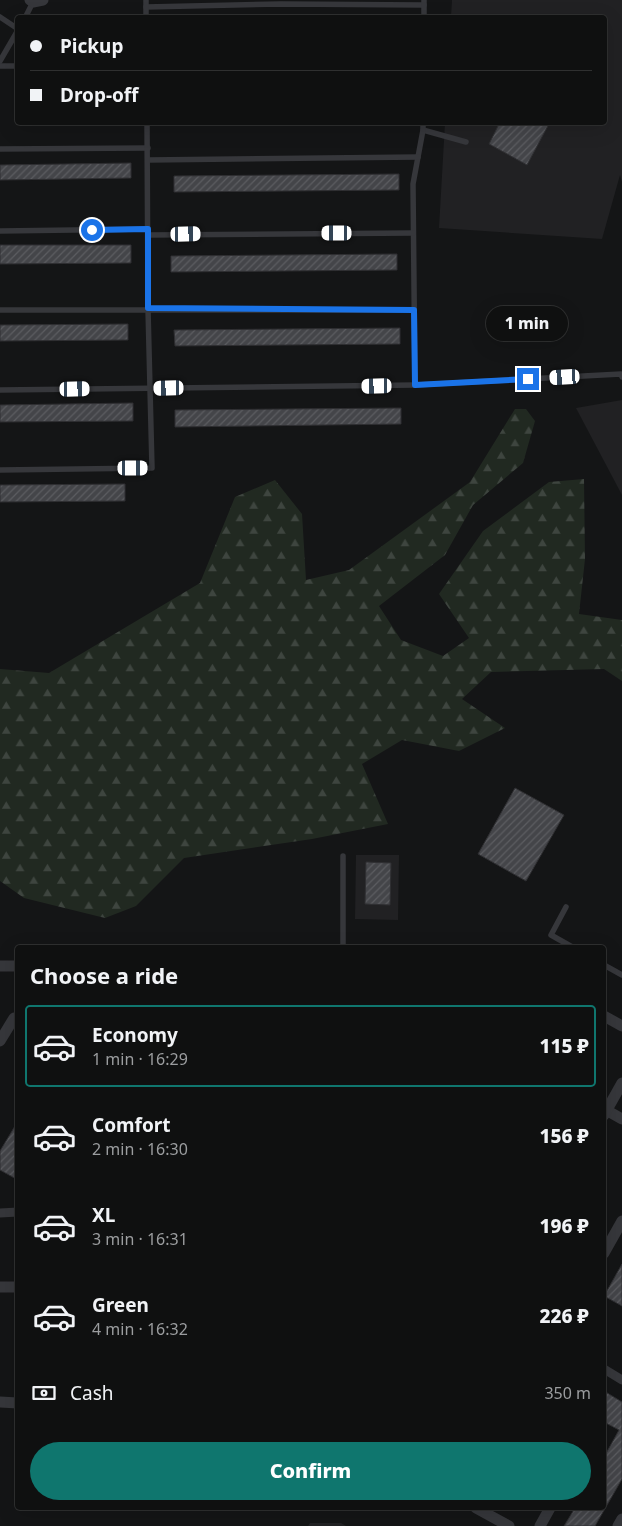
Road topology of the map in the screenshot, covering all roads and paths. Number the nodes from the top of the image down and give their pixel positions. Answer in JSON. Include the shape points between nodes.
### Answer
{"nodes":[{"id":1,"x":36,"y":1,"type":"edge"},
{"id":2,"x":146,"y":3,"type":"edge"},
{"id":3,"x":424,"y":3,"type":"edge"},
{"id":4,"x":26,"y":15,"type":"edge"},
{"id":5,"x":0,"y":17,"type":"edge"},
{"id":6,"x":15,"y":27,"type":"edge"},
{"id":7,"x":15,"y":34,"type":"edge"},
{"id":8,"x":0,"y":61,"type":"edge"},
{"id":9,"x":0,"y":66,"type":"edge"},
{"id":10,"x":15,"y":66,"type":"edge"},
{"id":11,"x":148,"y":125,"type":"edge"},
{"id":12,"x":423,"y":125,"type":"edge"},
{"id":13,"x":423,"y":130,"type":"junction"},
{"id":14,"x":466,"y":142,"type":"dead end"},
{"id":15,"x":148,"y":148,"type":"junction"},
{"id":16,"x":0,"y":149,"type":"edge"},
{"id":17,"x":418,"y":157,"type":"junction"},
{"id":18,"x":148,"y":160,"type":"junction"},
{"id":19,"x":0,"y":231,"type":"edge"},
{"id":20,"x":148,"y":232,"type":"junction"},
{"id":21,"x":413,"y":232,"type":"junction"},
{"id":22,"x":148,"y":308,"type":"junction"},
{"id":23,"x":0,"y":310,"type":"edge"},
{"id":24,"x":414,"y":310,"type":"junction"},
{"id":25,"x":622,"y":377,"type":"edge"},
{"id":26,"x":415,"y":385,"type":"junction"},
{"id":27,"x":150,"y":388,"type":"junction"},
{"id":28,"x":0,"y":390,"type":"edge"},
{"id":29,"x":0,"y":470,"type":"edge"},
{"id":30,"x":343,"y":856,"type":"dead end"},
{"id":31,"x":566,"y":906,"type":"dead end"},
{"id":32,"x":343,"y":945,"type":"edge"},
{"id":33,"x":569,"y":945,"type":"edge"},
{"id":34,"x":0,"y":966,"type":"edge"},
{"id":35,"x":15,"y":966,"type":"edge"},
{"id":36,"x":606,"y":966,"type":"edge"},
{"id":37,"x":622,"y":975,"type":"edge"},
{"id":38,"x":606,"y":1017,"type":"edge"},
{"id":39,"x":15,"y":1018,"type":"edge"},
{"id":40,"x":622,"y":1026,"type":"edge"},
{"id":41,"x":0,"y":1042,"type":"edge"},
{"id":42,"x":622,"y":1083,"type":"edge"},
{"id":43,"x":606,"y":1111,"type":"edge"},
{"id":44,"x":606,"y":1113,"type":"edge"},
{"id":45,"x":622,"y":1119,"type":"edge"},
{"id":46,"x":0,"y":1212,"type":"edge"},
{"id":47,"x":15,"y":1212,"type":"edge"},
{"id":48,"x":622,"y":1220,"type":"edge"},
{"id":49,"x":606,"y":1249,"type":"edge"},
{"id":50,"x":0,"y":1287,"type":"edge"},
{"id":51,"x":15,"y":1287,"type":"edge"},
{"id":52,"x":606,"y":1370,"type":"edge"},
{"id":53,"x":622,"y":1380,"type":"edge"},
{"id":54,"x":0,"y":1402,"type":"edge"},
{"id":55,"x":15,"y":1403,"type":"edge"},
{"id":56,"x":480,"y":1510,"type":"edge"},
{"id":57,"x":549,"y":1510,"type":"edge"},
{"id":58,"x":622,"y":1519,"type":"edge"},
{"id":59,"x":509,"y":1526,"type":"edge"},
{"id":60,"x":540,"y":1526,"type":"edge"},
{"id":61,"x":618,"y":1526,"type":"edge"}],
"edges":[{"from":1,"to":4,"type":"lane"},
{"from":2,"to":3,"type":"lane"},
{"from":5,"to":6,"type":"lane"},
{"from":7,"to":8,"type":"lane"},
{"from":9,"to":10,"type":"lane"},
{"from":11,"to":15,"type":"lane"},
{"from":12,"to":13,"type":"lane"},
{"from":13,"to":14,"type":"lane"},
{"from":13,"to":17,"type":"lane"},
{"from":15,"to":16,"type":"lane"},
{"from":15,"to":18,"type":"lane"},
{"from":17,"to":18,"type":"lane"},
{"from":17,"to":21,"type":"lane","via":[[413,184]]},
{"from":18,"to":20,"type":"lane"},
{"from":19,"to":20,"type":"lane"},
{"from":20,"to":21,"type":"lane"},
{"from":20,"to":22,"type":"lane"},
{"from":21,"to":24,"type":"lane"},
{"from":22,"to":23,"type":"lane"},
{"from":22,"to":24,"type":"lane"},
{"from":22,"to":27,"type":"lane"},
{"from":24,"to":26,"type":"lane"},
{"from":25,"to":26,"type":"lane","via":[[621,374]]},
{"from":26,"to":27,"type":"lane"},
{"from":27,"to":28,"type":"lane"},
{"from":27,"to":29,"type":"lane","via":[[152,468]]},
{"from":30,"to":32,"type":"lane"},
{"from":31,"to":33,"type":"lane","via":[[551,935]]},
{"from":34,"to":35,"type":"street"},
{"from":36,"to":37,"type":"lane"},
{"from":38,"to":40,"type":"street"},
{"from":39,"to":41,"type":"street"},
{"from":42,"to":43,"type":"street"},
{"from":44,"to":45,"type":"street"},
{"from":46,"to":47,"type":"street"},
{"from":48,"to":49,"type":"street"},
{"from":50,"to":51,"type":"street"},
{"from":52,"to":53,"type":"street"},
{"from":54,"to":55,"type":"street"},
{"from":56,"to":59,"type":"street"},
{"from":57,"to":60,"type":"street"},
{"from":58,"to":61,"type":"street"}]}
